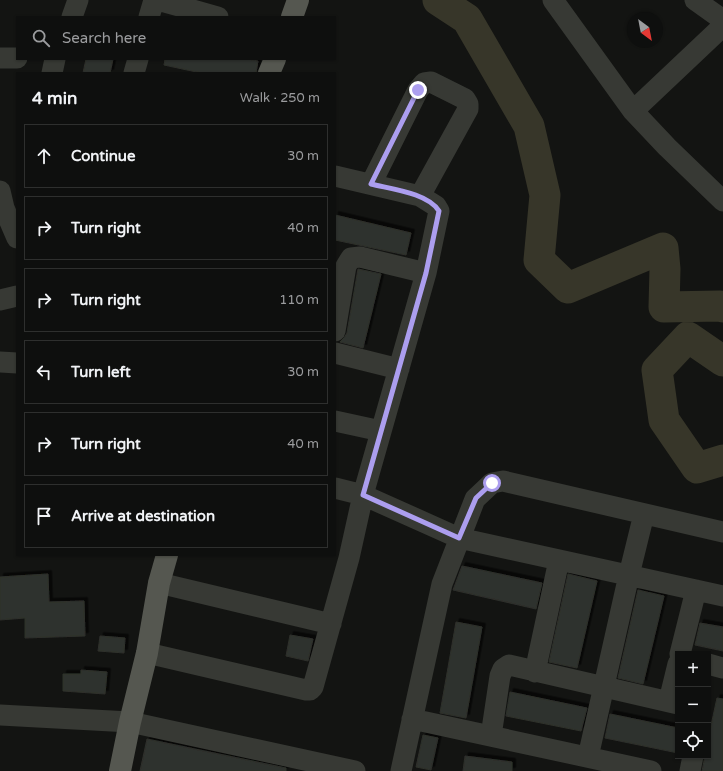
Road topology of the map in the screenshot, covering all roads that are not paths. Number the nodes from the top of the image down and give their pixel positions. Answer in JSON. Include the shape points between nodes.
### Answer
{"nodes":[{"id":1,"x":78,"y":0,"type":"edge"},
{"id":2,"x":155,"y":0,"type":"edge"},
{"id":3,"x":553,"y":0,"type":"edge"},
{"id":4,"x":695,"y":0,"type":"edge"},
{"id":5,"x":72,"y":16,"type":"edge"},
{"id":6,"x":149,"y":16,"type":"edge"},
{"id":7,"x":214,"y":16,"type":"edge"},
{"id":8,"x":723,"y":20,"type":"edge"},
{"id":9,"x":723,"y":26,"type":"edge"},
{"id":10,"x":0,"y":58,"type":"edge"},
{"id":11,"x":16,"y":58,"type":"edge"},
{"id":12,"x":55,"y":60,"type":"edge"},
{"id":13,"x":138,"y":60,"type":"edge"},
{"id":14,"x":275,"y":60,"type":"edge"},
{"id":15,"x":52,"y":72,"type":"edge"},
{"id":16,"x":134,"y":72,"type":"edge"},
{"id":17,"x":269,"y":72,"type":"edge"},
{"id":18,"x":633,"y":111,"type":"junction"},
{"id":19,"x":336,"y":176,"type":"edge"},
{"id":20,"x":371,"y":184,"type":"junction"},
{"id":21,"x":420,"y":196,"type":"junction"},
{"id":22,"x":723,"y":201,"type":"edge"},
{"id":23,"x":1,"y":203,"type":"edge"},
{"id":24,"x":16,"y":236,"type":"edge"},
{"id":25,"x":426,"y":273,"type":"junction"},
{"id":26,"x":339,"y":286,"type":"edge"},
{"id":27,"x":16,"y":296,"type":"edge"},
{"id":28,"x":0,"y":300,"type":"edge"},
{"id":29,"x":336,"y":320,"type":"edge"},
{"id":30,"x":336,"y":353,"type":"edge"},
{"id":31,"x":0,"y":362,"type":"edge"},
{"id":32,"x":16,"y":364,"type":"edge"},
{"id":33,"x":399,"y":370,"type":"junction"},
{"id":34,"x":336,"y":420,"type":"edge"},
{"id":35,"x":381,"y":431,"type":"junction"},
{"id":36,"x":336,"y":488,"type":"edge"},
{"id":37,"x":363,"y":495,"type":"junction"},
{"id":38,"x":644,"y":514,"type":"junction"},
{"id":39,"x":723,"y":532,"type":"edge"},
{"id":40,"x":459,"y":538,"type":"junction"},
{"id":41,"x":167,"y":556,"type":"edge"},
{"id":42,"x":342,"y":556,"type":"edge"},
{"id":43,"x":560,"y":560,"type":"junction"},
{"id":44,"x":629,"y":575,"type":"junction"},
{"id":45,"x":159,"y":583,"type":"junction"},
{"id":46,"x":696,"y":590,"type":"junction"},
{"id":47,"x":723,"y":596,"type":"edge"},
{"id":48,"x":331,"y":624,"type":"junction"},
{"id":49,"x":681,"y":651,"type":"edge"},
{"id":50,"x":147,"y":653,"type":"junction"},
{"id":51,"x":535,"y":672,"type":"junction"},
{"id":52,"x":604,"y":687,"type":"junction"},
{"id":53,"x":675,"y":687,"type":"edge"},
{"id":54,"x":673,"y":702,"type":"edge"},
{"id":55,"x":0,"y":715,"type":"edge"},
{"id":56,"x":412,"y":719,"type":"junction"},
{"id":57,"x":130,"y":722,"type":"junction"},
{"id":58,"x":491,"y":736,"type":"junction"},
{"id":59,"x":588,"y":757,"type":"junction"},
{"id":60,"x":692,"y":759,"type":"edge"},
{"id":61,"x":120,"y":771,"type":"edge"},
{"id":62,"x":355,"y":771,"type":"edge"},
{"id":63,"x":401,"y":771,"type":"edge"},
{"id":64,"x":652,"y":771,"type":"edge"},
{"id":65,"x":690,"y":771,"type":"edge"}],
"edges":[{"from":1,"to":5,"type":"street"},
{"from":2,"to":6,"type":"street"},
{"from":2,"to":7,"type":"street"},
{"from":3,"to":18,"type":"street"},
{"from":4,"to":8,"type":"street"},
{"from":9,"to":18,"type":"street"},
{"from":10,"to":11,"type":"street"},
{"from":12,"to":15,"type":"street"},
{"from":13,"to":16,"type":"street"},
{"from":14,"to":17,"type":"main road"},
{"from":18,"to":22,"type":"street"},
{"from":19,"to":20,"type":"street"},
{"from":20,"to":21,"type":"street"},
{"from":20,"to":21,"type":"street","via":[[418,90],[424,83],[431,82],[465,99],[468,109]]},
{"from":21,"to":25,"type":"street","via":[[436,206],[439,211]]},
{"from":23,"to":24,"type":"street"},
{"from":25,"to":26,"type":"street","via":[[360,257],[351,258]]},
{"from":25,"to":33,"type":"street"},
{"from":26,"to":29,"type":"street"},
{"from":27,"to":28,"type":"street"},
{"from":30,"to":33,"type":"street"},
{"from":31,"to":32,"type":"street"},
{"from":33,"to":35,"type":"street"},
{"from":34,"to":35,"type":"street"},
{"from":35,"to":37,"type":"street"},
{"from":36,"to":37,"type":"street"},
{"from":37,"to":40,"type":"street"},
{"from":37,"to":42,"type":"street"},
{"from":38,"to":39,"type":"street"},
{"from":38,"to":40,"type":"street","via":[[503,481],[492,483],[476,498]]},
{"from":38,"to":44,"type":"street"},
{"from":40,"to":43,"type":"street"},
{"from":40,"to":56,"type":"street","via":[[442,584]]},
{"from":41,"to":45,"type":"main road"},
{"from":42,"to":48,"type":"street"},
{"from":43,"to":44,"type":"street"},
{"from":43,"to":51,"type":"street"},
{"from":44,"to":46,"type":"street"},
{"from":44,"to":52,"type":"street"},
{"from":45,"to":48,"type":"street"},
{"from":45,"to":50,"type":"main road"},
{"from":46,"to":47,"type":"street"},
{"from":46,"to":49,"type":"street"},
{"from":48,"to":50,"type":"street","via":[[310,690]]},
{"from":50,"to":57,"type":"main road"},
{"from":51,"to":52,"type":"street"},
{"from":51,"to":58,"type":"street","via":[[509,665],[503,669]]},
{"from":52,"to":54,"type":"street"},
{"from":52,"to":59,"type":"street"},
{"from":53,"to":54,"type":"street"},
{"from":55,"to":57,"type":"street"},
{"from":56,"to":58,"type":"street"},
{"from":56,"to":63,"type":"street"},
{"from":57,"to":61,"type":"main road"},
{"from":57,"to":62,"type":"street"},
{"from":58,"to":59,"type":"street"},
{"from":59,"to":64,"type":"street"},
{"from":60,"to":65,"type":"street"}]}
